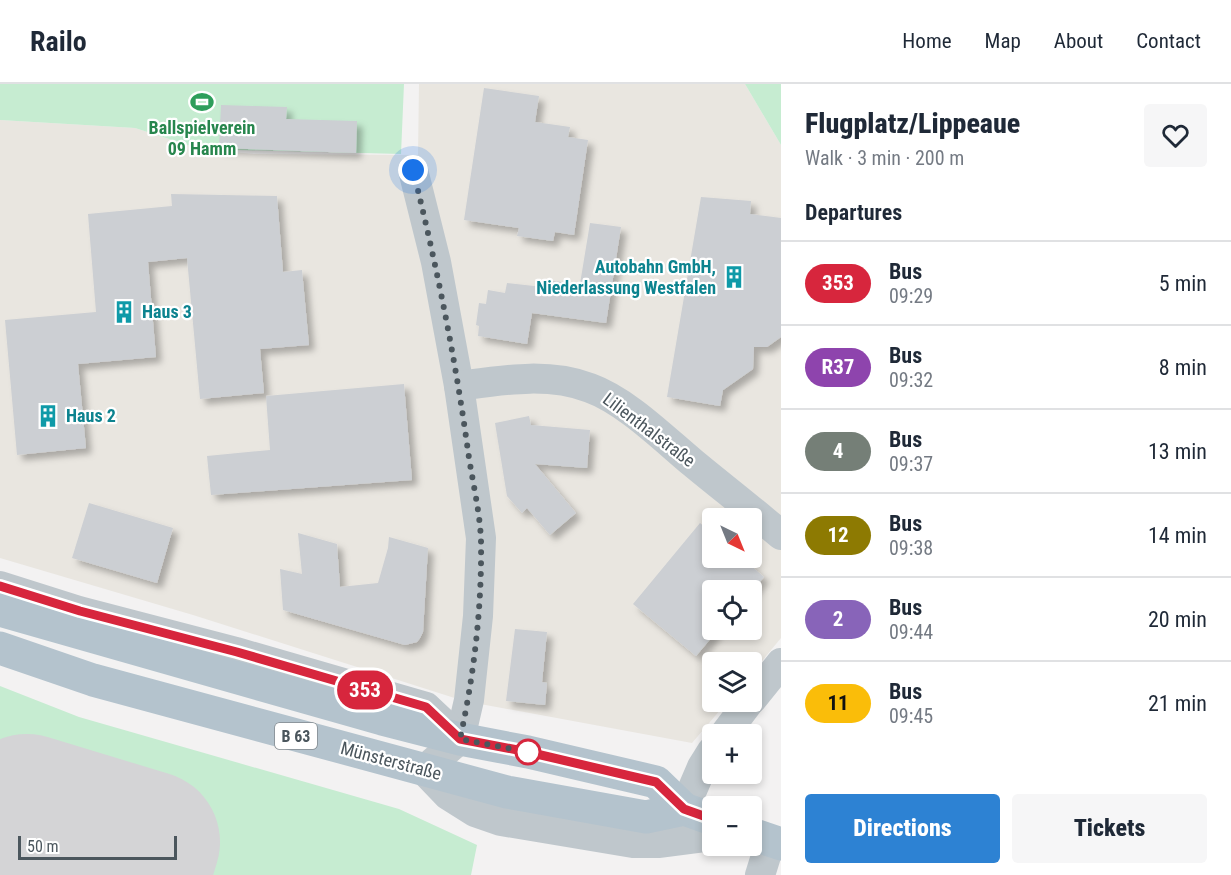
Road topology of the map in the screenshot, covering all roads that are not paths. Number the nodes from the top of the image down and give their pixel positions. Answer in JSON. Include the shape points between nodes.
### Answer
{"nodes":[{"id":1,"x":413,"y":170,"type":"dead end"},
{"id":2,"x":459,"y":386,"type":"junction"},
{"id":3,"x":781,"y":535,"type":"edge"},
{"id":4,"x":0,"y":586,"type":"edge"},
{"id":5,"x":0,"y":610,"type":"edge"},
{"id":6,"x":0,"y":648,"type":"edge"},
{"id":7,"x":195,"y":654,"type":"junction"},
{"id":8,"x":781,"y":663,"type":"edge"},
{"id":9,"x":762,"y":686,"type":"edge"},
{"id":10,"x":460,"y":739,"type":"junction"},
{"id":11,"x":702,"y":766,"type":"edge"},
{"id":12,"x":424,"y":770,"type":"junction"},
{"id":13,"x":698,"y":814,"type":"edge"},
{"id":14,"x":702,"y":837,"type":"edge"},
{"id":15,"x":768,"y":839,"type":"edge"},
{"id":16,"x":760,"y":875,"type":"edge"}],
"edges":[{"from":1,"to":2,"type":"street","via":[[436,262]]},
{"from":2,"to":3,"type":"street","name":"Lilienthalstraße","via":[[541,378],[590,388],[646,423]]},
{"from":2,"to":10,"type":"street","via":[[481,548],[469,699]]},
{"from":4,"to":7,"type":"street"},
{"from":5,"to":7,"type":"main road","number":"B 63"},
{"from":6,"to":12,"type":"main road","name":"Münsterstraße","number":"B 63","via":[[93,680]]},
{"from":7,"to":10,"type":"main road","number":"B 63"},
{"from":8,"to":9,"type":"street"},
{"from":10,"to":12,"type":"street"},
{"from":10,"to":13,"type":"main road","number":"B 63","via":[[656,782]]},
{"from":11,"to":13,"type":"street"},
{"from":12,"to":13,"type":"main road","name":"Münsterstraße","number":"B 63","via":[[507,792],[646,817]]},
{"from":12,"to":14,"type":"street","via":[[448,795],[475,812],[501,821],[633,843]]},
{"from":15,"to":16,"type":"street"}]}
